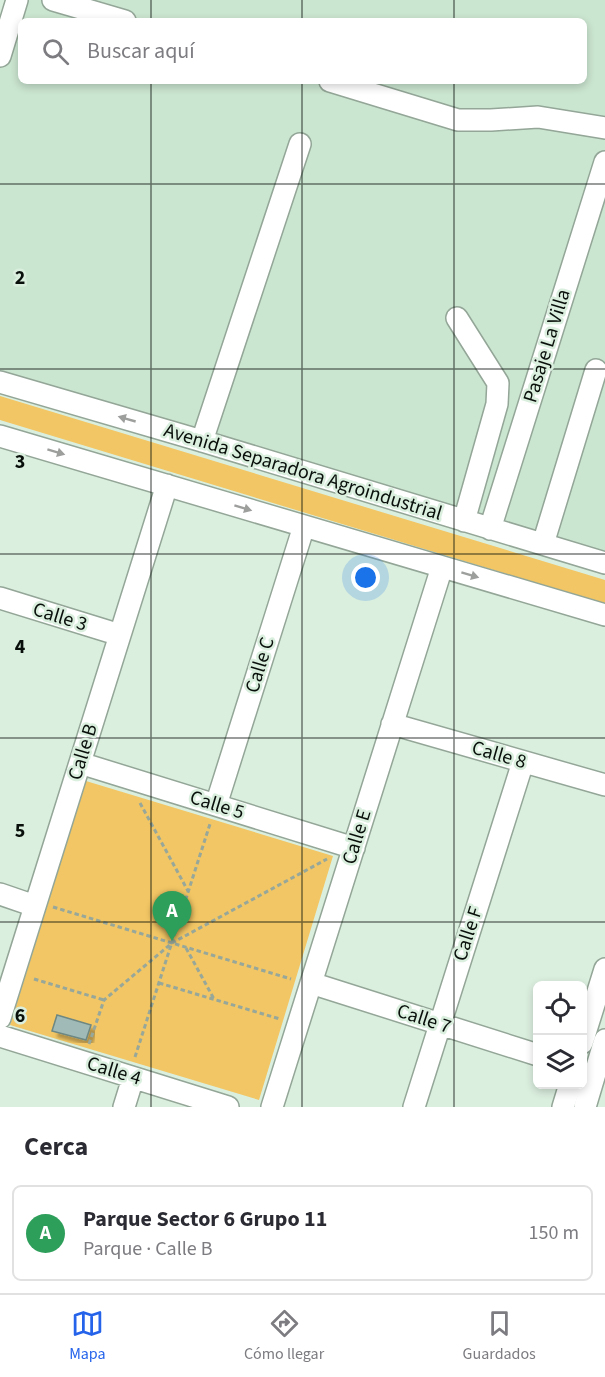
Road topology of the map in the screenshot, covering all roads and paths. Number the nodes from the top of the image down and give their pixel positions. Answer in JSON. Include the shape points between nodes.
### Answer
{"nodes":[{"id":1,"x":17,"y":0,"type":"edge"},
{"id":2,"x":53,"y":0,"type":"edge"},
{"id":3,"x":115,"y":18,"type":"edge"},
{"id":4,"x":0,"y":56,"type":"edge"},
{"id":5,"x":340,"y":84,"type":"edge"},
{"id":6,"x":605,"y":128,"type":"edge"},
{"id":7,"x":300,"y":144,"type":"dead end"},
{"id":8,"x":605,"y":162,"type":"edge"},
{"id":9,"x":457,"y":318,"type":"dead end"},
{"id":10,"x":596,"y":370,"type":"dead end"},
{"id":11,"x":0,"y":382,"type":"edge"},
{"id":12,"x":0,"y":436,"type":"edge"},
{"id":13,"x":202,"y":441,"type":"junction"},
{"id":14,"x":167,"y":485,"type":"junction"},
{"id":15,"x":464,"y":521,"type":"junction"},
{"id":16,"x":304,"y":526,"type":"junction"},
{"id":17,"x":490,"y":529,"type":"junction"},
{"id":18,"x":543,"y":544,"type":"junction"},
{"id":19,"x":605,"y":563,"type":"edge"},
{"id":20,"x":442,"y":567,"type":"junction"},
{"id":21,"x":0,"y":598,"type":"edge"},
{"id":22,"x":605,"y":615,"type":"edge"},
{"id":23,"x":120,"y":635,"type":"junction"},
{"id":24,"x":392,"y":724,"type":"junction"},
{"id":25,"x":523,"y":762,"type":"junction"},
{"id":26,"x":80,"y":763,"type":"junction"},
{"id":27,"x":605,"y":785,"type":"edge"},
{"id":28,"x":149,"y":804,"type":"dead end"},
{"id":29,"x":216,"y":805,"type":"junction"},
{"id":30,"x":354,"y":848,"type":"junction"},
{"id":31,"x":319,"y":855,"type":"dead end"},
{"id":32,"x":329,"y":858,"type":"junction"},
{"id":33,"x":326,"y":869,"type":"dead end"},
{"id":34,"x":188,"y":891,"type":"junction"},
{"id":35,"x":0,"y":894,"type":"edge"},
{"id":36,"x":36,"y":904,"type":"junction"},
{"id":37,"x":172,"y":943,"type":"junction"},
{"id":38,"x":186,"y":948,"type":"junction"},
{"id":39,"x":605,"y":969,"type":"edge"},
{"id":40,"x":28,"y":978,"type":"dead end"},
{"id":41,"x":159,"y":983,"type":"junction"},
{"id":42,"x":310,"y":984,"type":"junction"},
{"id":43,"x":104,"y":1000,"type":"junction"},
{"id":44,"x":215,"y":1000,"type":"junction"},
{"id":45,"x":0,"y":1018,"type":"edge"},
{"id":46,"x":280,"y":1019,"type":"dead end"},
{"id":47,"x":440,"y":1024,"type":"junction"},
{"id":48,"x":584,"y":1035,"type":"edge"},
{"id":49,"x":0,"y":1036,"type":"edge"},
{"id":50,"x":605,"y":1040,"type":"edge"},
{"id":51,"x":88,"y":1046,"type":"dead end"},
{"id":52,"x":533,"y":1054,"type":"edge"},
{"id":53,"x":594,"y":1073,"type":"edge"},
{"id":54,"x":131,"y":1077,"type":"junction"},
{"id":55,"x":568,"y":1089,"type":"edge"},
{"id":56,"x":124,"y":1107,"type":"edge"},
{"id":57,"x":228,"y":1107,"type":"edge"},
{"id":58,"x":272,"y":1107,"type":"edge"},
{"id":59,"x":414,"y":1107,"type":"edge"},
{"id":60,"x":563,"y":1107,"type":"edge"},
{"id":61,"x":585,"y":1107,"type":"edge"}],
"edges":[{"from":1,"to":4,"type":"street"},
{"from":2,"to":3,"type":"street"},
{"from":5,"to":6,"type":"street","via":[[458,120],[538,117]]},
{"from":7,"to":13,"type":"street"},
{"from":8,"to":17,"type":"street","name":"Pasaje La Villa"},
{"from":9,"to":15,"type":"street","via":[[498,383],[497,404]]},
{"from":10,"to":18,"type":"street"},
{"from":13,"to":11,"type":"street","name":"Avenida Separadora Agroindustrial","one_way":true},
{"from":12,"to":14,"type":"street","one_way":true},
{"from":13,"to":15,"type":"street","name":"Avenida Separadora Agroindustrial"},
{"from":14,"to":16,"type":"street","one_way":true},
{"from":14,"to":23,"type":"street","name":"Calle B"},
{"from":15,"to":17,"type":"street","name":"Avenida Separadora Agroindustrial"},
{"from":16,"to":20,"type":"street"},
{"from":16,"to":29,"type":"street","name":"Calle C"},
{"from":17,"to":18,"type":"street","name":"Avenida Separadora Agroindustrial"},
{"from":18,"to":19,"type":"street","name":"Avenida Separadora Agroindustrial"},
{"from":20,"to":22,"type":"street","one_way":true},
{"from":20,"to":24,"type":"street","name":"Calle E"},
{"from":21,"to":23,"type":"street","name":"Calle 3"},
{"from":23,"to":26,"type":"street","name":"Calle B"},
{"from":24,"to":25,"type":"street","name":"Calle 8"},
{"from":24,"to":30,"type":"street","name":"Calle E"},
{"from":25,"to":27,"type":"street","name":"Calle 8"},
{"from":25,"to":47,"type":"street","name":"Calle F"},
{"from":26,"to":29,"type":"street","name":"Calle 5"},
{"from":26,"to":36,"type":"street","name":"Calle B"},
{"from":28,"to":34,"type":"path","via":[[139,801]]},
{"from":29,"to":30,"type":"street","name":"Calle 5"},
{"from":29,"to":34,"type":"path"},
{"from":30,"to":42,"type":"street","name":"Calle E"},
{"from":31,"to":32,"type":"path"},
{"from":32,"to":33,"type":"path"},
{"from":32,"to":37,"type":"path"},
{"from":34,"to":37,"type":"path"},
{"from":35,"to":36,"type":"street"},
{"from":36,"to":37,"type":"path"},
{"from":36,"to":45,"type":"street","name":"Calle B"},
{"from":37,"to":38,"type":"path"},
{"from":37,"to":41,"type":"path"},
{"from":37,"to":43,"type":"path"},
{"from":38,"to":42,"type":"path"},
{"from":38,"to":44,"type":"path"},
{"from":39,"to":48,"type":"street"},
{"from":40,"to":43,"type":"path"},
{"from":41,"to":44,"type":"path"},
{"from":41,"to":54,"type":"path"},
{"from":42,"to":47,"type":"street","name":"Calle 7"},
{"from":42,"to":58,"type":"street","name":"Calle E"},
{"from":43,"to":51,"type":"path"},
{"from":44,"to":46,"type":"path"},
{"from":47,"to":52,"type":"street","name":"Calle 7"},
{"from":47,"to":59,"type":"street","name":"Calle F"},
{"from":49,"to":54,"type":"street","name":"Calle 4"},
{"from":50,"to":53,"type":"street"},
{"from":53,"to":61,"type":"street"},
{"from":54,"to":56,"type":"street"},
{"from":54,"to":57,"type":"street","name":"Calle 4"},
{"from":55,"to":60,"type":"street"}]}
